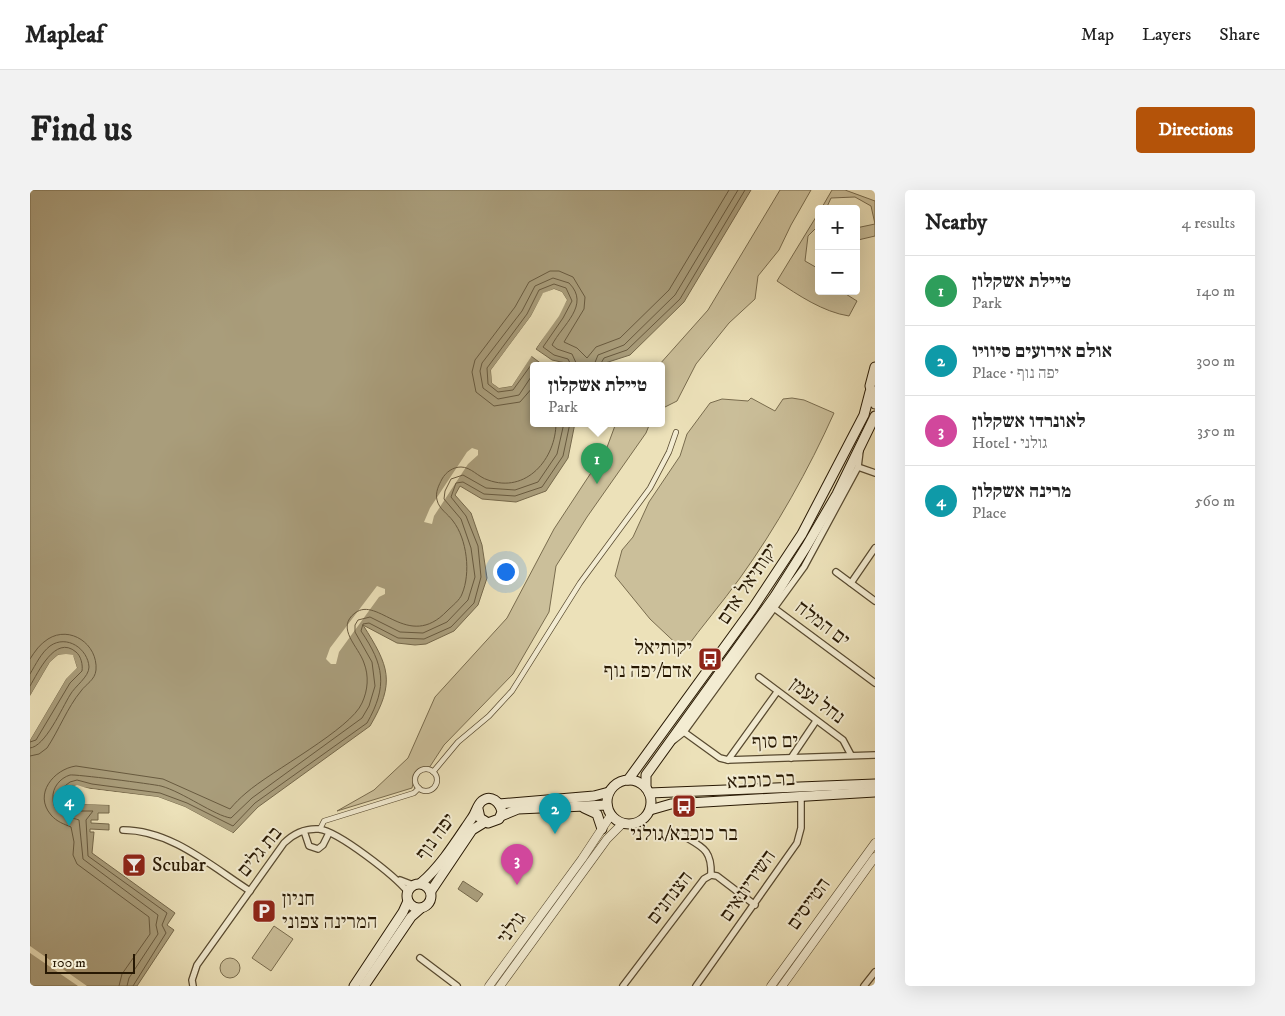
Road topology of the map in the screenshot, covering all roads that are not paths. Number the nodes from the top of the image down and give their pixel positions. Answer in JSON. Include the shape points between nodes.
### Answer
{"nodes":[{"id":1,"x":875,"y":367,"type":"edge"},
{"id":2,"x":870,"y":392,"type":"junction"},
{"id":3,"x":875,"y":404,"type":"edge"},
{"id":4,"x":875,"y":416,"type":"edge"},
{"id":5,"x":676,"y":432,"type":"dead end"},
{"id":6,"x":860,"y":445,"type":"junction"},
{"id":7,"x":858,"y":467,"type":"junction"},
{"id":8,"x":875,"y":473,"type":"edge"},
{"id":9,"x":875,"y":548,"type":"edge"},
{"id":10,"x":836,"y":572,"type":"dead end"},
{"id":11,"x":851,"y":583,"type":"junction"},
{"id":12,"x":875,"y":601,"type":"edge"},
{"id":13,"x":774,"y":608,"type":"junction"},
{"id":14,"x":759,"y":677,"type":"dead end"},
{"id":15,"x":875,"y":684,"type":"edge"},
{"id":16,"x":777,"y":692,"type":"junction"},
{"id":17,"x":816,"y":721,"type":"junction"},
{"id":18,"x":684,"y":732,"type":"junction"},
{"id":19,"x":667,"y":746,"type":"junction"},
{"id":20,"x":875,"y":754,"type":"edge"},
{"id":21,"x":851,"y":755,"type":"junction"},
{"id":22,"x":792,"y":758,"type":"junction"},
{"id":23,"x":728,"y":760,"type":"junction"},
{"id":24,"x":433,"y":772,"type":"junction"},
{"id":25,"x":628,"y":780,"type":"junction"},
{"id":26,"x":875,"y":784,"type":"edge"},
{"id":27,"x":419,"y":788,"type":"junction"},
{"id":28,"x":648,"y":790,"type":"junction"},
{"id":29,"x":609,"y":792,"type":"junction"},
{"id":30,"x":875,"y":794,"type":"edge"},
{"id":31,"x":801,"y":796,"type":"junction"},
{"id":32,"x":499,"y":804,"type":"junction"},
{"id":33,"x":607,"y":805,"type":"junction"},
{"id":34,"x":572,"y":806,"type":"junction"},
{"id":35,"x":478,"y":809,"type":"junction"},
{"id":36,"x":650,"y":810,"type":"junction"},
{"id":37,"x":611,"y":815,"type":"junction"},
{"id":38,"x":501,"y":816,"type":"junction"},
{"id":39,"x":485,"y":822,"type":"junction"},
{"id":40,"x":623,"y":823,"type":"junction"},
{"id":41,"x":602,"y":829,"type":"junction"},
{"id":42,"x":123,"y":830,"type":"dead end"},
{"id":43,"x":320,"y":830,"type":"junction"},
{"id":44,"x":304,"y":831,"type":"junction"},
{"id":45,"x":329,"y":833,"type":"junction"},
{"id":46,"x":682,"y":835,"type":"dead end"},
{"id":47,"x":875,"y":843,"type":"edge"},
{"id":48,"x":875,"y":857,"type":"edge"},
{"id":49,"x":711,"y":875,"type":"junction"},
{"id":50,"x":412,"y":890,"type":"junction"},
{"id":51,"x":250,"y":891,"type":"junction"},
{"id":52,"x":431,"y":891,"type":"junction"},
{"id":53,"x":755,"y":905,"type":"junction"},
{"id":54,"x":420,"y":908,"type":"junction"},
{"id":55,"x":420,"y":958,"type":"dead end"},
{"id":56,"x":875,"y":972,"type":"edge"},
{"id":57,"x":193,"y":986,"type":"edge"},
{"id":58,"x":354,"y":986,"type":"edge"},
{"id":59,"x":364,"y":986,"type":"edge"},
{"id":60,"x":457,"y":986,"type":"edge"},
{"id":61,"x":489,"y":986,"type":"edge"},
{"id":62,"x":500,"y":986,"type":"edge"},
{"id":63,"x":624,"y":986,"type":"edge"},
{"id":64,"x":696,"y":986,"type":"edge"},
{"id":65,"x":771,"y":986,"type":"edge"},
{"id":66,"x":782,"y":986,"type":"edge"},
{"id":67,"x":864,"y":986,"type":"edge"}],
"edges":[{"from":1,"to":2,"type":"main road","name":"יקותיאל אדם"},
{"from":2,"to":3,"type":"main road"},
{"from":2,"to":25,"type":"main road","name":"יקותיאל אדם","via":[[864,415],[798,542]]},
{"from":4,"to":6,"type":"main road","name":"יקותיאל אדם"},
{"from":5,"to":24,"type":"street","via":[[650,488],[580,583],[512,691],[458,742]]},
{"from":6,"to":7,"type":"street"},
{"from":6,"to":19,"type":"main road","name":"יקותיאל אדם","via":[[837,494],[775,596]]},
{"from":7,"to":8,"type":"street"},
{"from":7,"to":13,"type":"street","via":[[804,566]]},
{"from":9,"to":11,"type":"street"},
{"from":10,"to":11,"type":"street"},
{"from":11,"to":12,"type":"street"},
{"from":13,"to":15,"type":"street","name":"ים המלח"},
{"from":13,"to":18,"type":"street"},
{"from":14,"to":16,"type":"street","name":"נחל נעמן"},
{"from":16,"to":17,"type":"street","name":"נחל נעמן"},
{"from":16,"to":23,"type":"street"},
{"from":17,"to":21,"type":"street","name":"נחל נעמן","via":[[847,744]]},
{"from":17,"to":22,"type":"street"},
{"from":18,"to":19,"type":"street"},
{"from":18,"to":23,"type":"street","name":"ים סוף","via":[[720,758]]},
{"from":19,"to":28,"type":"main road","name":"יקותיאל אדם","via":[[646,776]]},
{"from":20,"to":21,"type":"street","name":"ים סוף"},
{"from":21,"to":22,"type":"street","name":"ים סוף"},
{"from":22,"to":23,"type":"street","name":"ים סוף"},
{"from":24,"to":27,"type":"street","via":[[427,769],[418,773],[415,780]]},
{"from":24,"to":27,"type":"street","via":[[437,778],[433,788],[426,791]]},
{"from":25,"to":28,"type":"main road"},
{"from":25,"to":29,"type":"main road","via":[[616,784]]},
{"from":26,"to":28,"type":"main road","name":"בר כוכבא"},
{"from":27,"to":43,"type":"street","via":[[414,793],[324,821]]},
{"from":28,"to":36,"type":"main road"},
{"from":29,"to":32,"type":"main road"},
{"from":29,"to":33,"type":"main road"},
{"from":30,"to":31,"type":"main road","name":"בר כוכבא"},
{"from":31,"to":36,"type":"main road","name":"בר כוכבא","via":[[671,804]]},
{"from":31,"to":53,"type":"street","name":"השיריונאים","via":[[801,828],[797,843]]},
{"from":32,"to":35,"type":"main road","via":[[488,799]]},
{"from":32,"to":38,"type":"main road"},
{"from":33,"to":34,"type":"main road"},
{"from":33,"to":37,"type":"main road"},
{"from":34,"to":38,"type":"main road","via":[[518,809]]},
{"from":34,"to":41,"type":"main road","via":[[594,811]]},
{"from":35,"to":39,"type":"main road","via":[[480,818]]},
{"from":35,"to":50,"type":"main road","name":"יפה נוף"},
{"from":36,"to":40,"type":"main road","via":[[639,822]]},
{"from":37,"to":40,"type":"main road"},
{"from":37,"to":41,"type":"street","name":"גולני"},
{"from":38,"to":39,"type":"main road","via":[[496,821]]},
{"from":39,"to":52,"type":"main road","name":"יפה נוף","via":[[472,830]]},
{"from":40,"to":62,"type":"street","name":"גולני","via":[[607,839]]},
{"from":41,"to":61,"type":"street","name":"גולני"},
{"from":42,"to":51,"type":"street","via":[[149,832],[163,837]]},
{"from":43,"to":44,"type":"street","name":"בת גלים"},
{"from":43,"to":45,"type":"street","name":"בת גלים"},
{"from":44,"to":45,"type":"street","via":[[309,846],[318,849],[324,845]]},
{"from":44,"to":51,"type":"street","name":"בת גלים","via":[[293,834],[284,843]]},
{"from":45,"to":50,"type":"street","name":"בת גלים"},
{"from":46,"to":49,"type":"street","via":[[709,855]]},
{"from":47,"to":65,"type":"street","name":"הטייסים"},
{"from":48,"to":66,"type":"street","name":"הטייסים"},
{"from":49,"to":53,"type":"street","name":"הצנחנים","via":[[717,876]]},
{"from":49,"to":63,"type":"street","name":"הצנחנים","via":[[704,879]]},
{"from":50,"to":52,"type":"main road"},
{"from":50,"to":54,"type":"main road","via":[[413,907]]},
{"from":50,"to":58,"type":"main road","name":"יפה נוף","via":[[403,912]]},
{"from":51,"to":57,"type":"street","name":"בת גלים","via":[[197,965]]},
{"from":52,"to":54,"type":"main road","name":"יפה נוף","via":[[430,902]]},
{"from":53,"to":64,"type":"street","name":"השיריונאים"},
{"from":54,"to":59,"type":"main road"},
{"from":55,"to":60,"type":"street"},
{"from":56,"to":67,"type":"street"}]}
